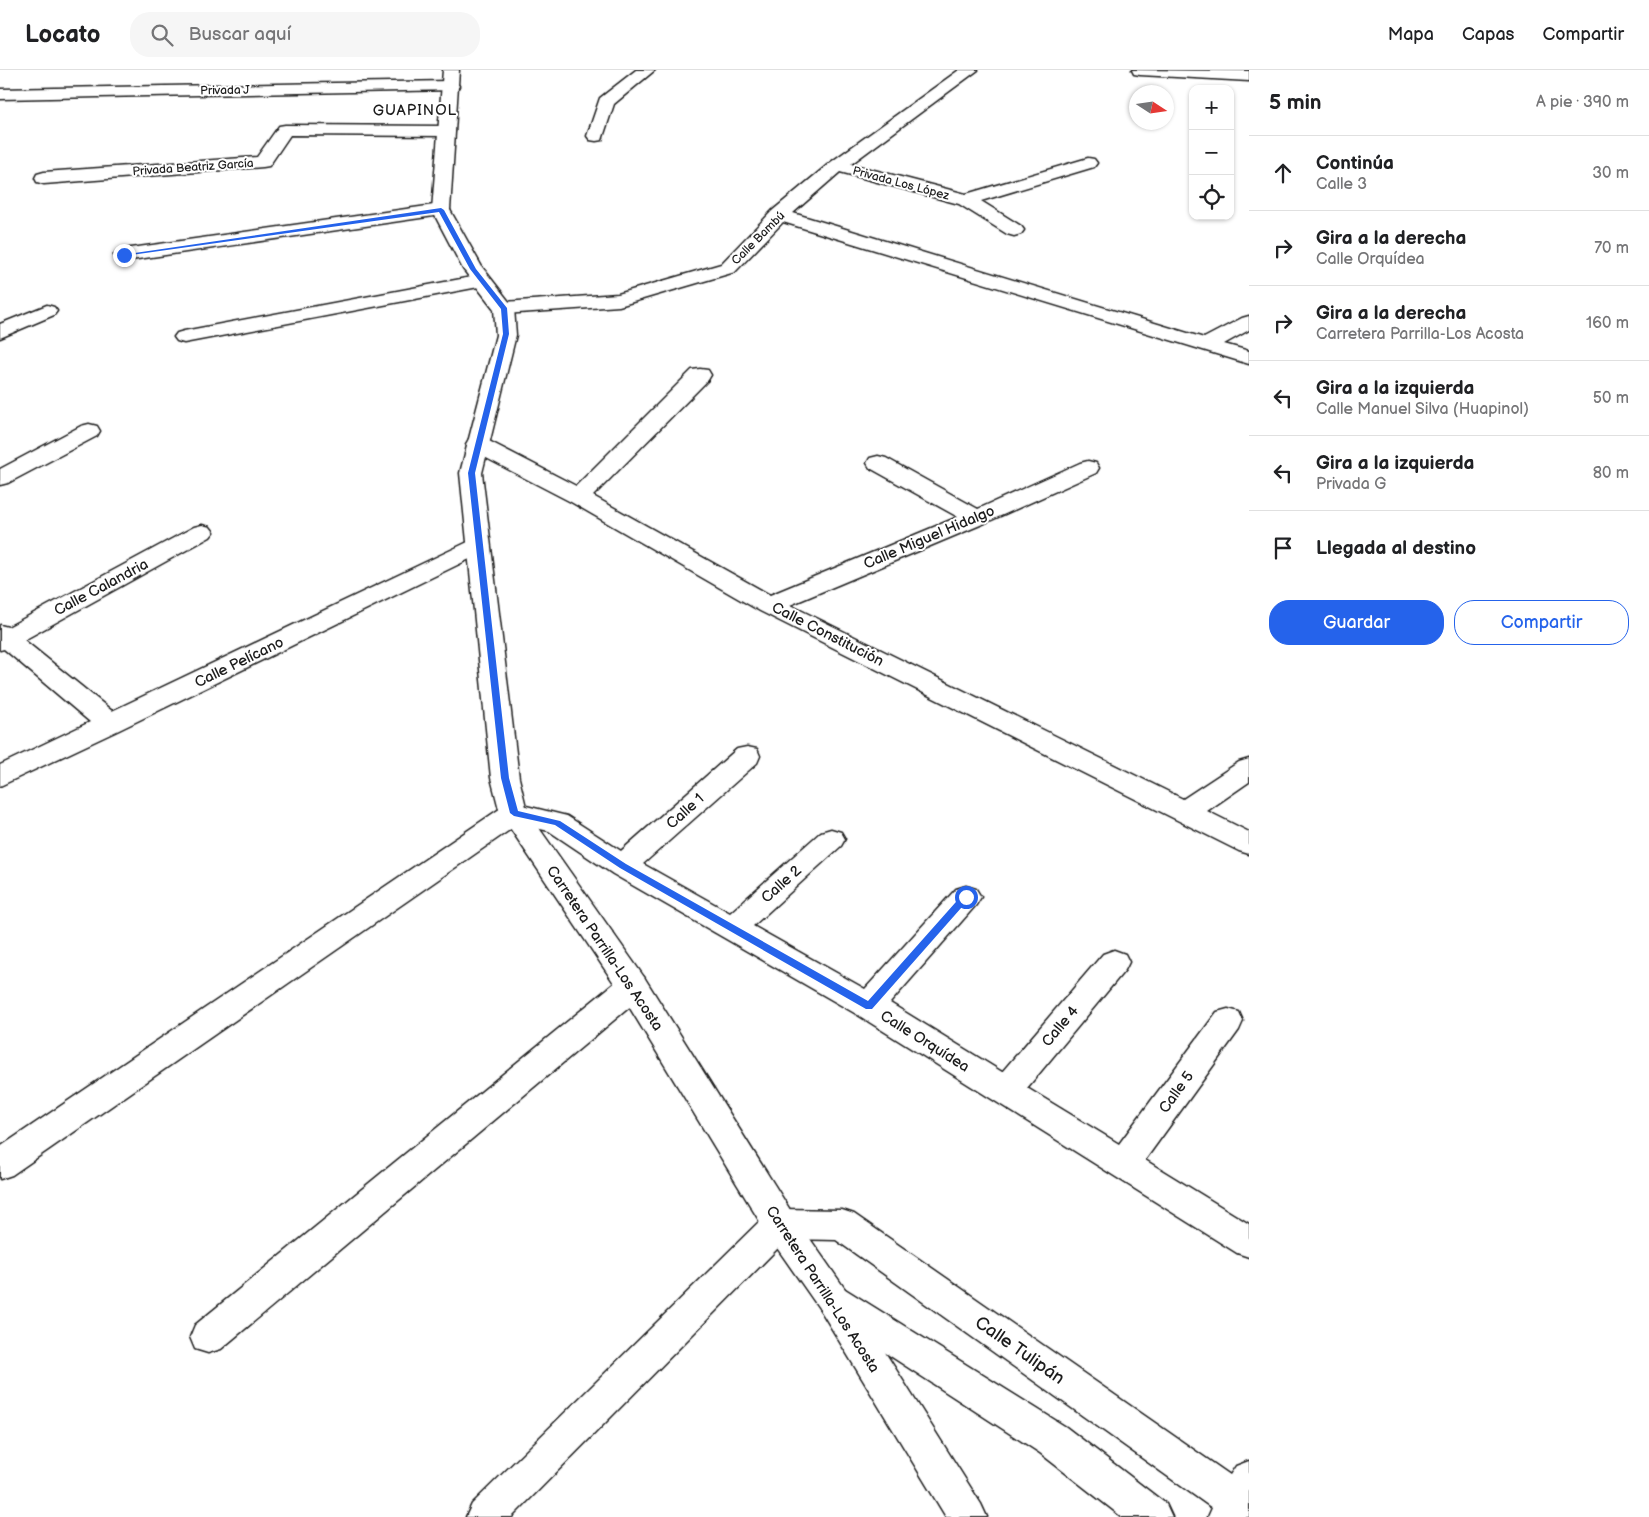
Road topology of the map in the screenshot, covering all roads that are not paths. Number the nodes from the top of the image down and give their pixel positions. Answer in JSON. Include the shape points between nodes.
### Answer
{"nodes":[{"id":1,"x":647,"y":70,"type":"edge"},
{"id":2,"x":970,"y":70,"type":"edge"},
{"id":3,"x":1140,"y":70,"type":"edge"},
{"id":4,"x":1214,"y":72,"type":"edge"},
{"id":5,"x":1249,"y":76,"type":"edge"},
{"id":6,"x":451,"y":78,"type":"edge"},
{"id":7,"x":0,"y":94,"type":"edge"},
{"id":8,"x":446,"y":131,"type":"junction"},
{"id":9,"x":596,"y":136,"type":"dead end"},
{"id":10,"x":1088,"y":163,"type":"dead end"},
{"id":11,"x":837,"y":166,"type":"junction"},
{"id":12,"x":44,"y":178,"type":"dead end"},
{"id":13,"x":966,"y":200,"type":"junction"},
{"id":14,"x":441,"y":210,"type":"junction"},
{"id":15,"x":779,"y":215,"type":"junction"},
{"id":16,"x":1014,"y":230,"type":"dead end"},
{"id":17,"x":124,"y":255,"type":"dead end"},
{"id":18,"x":482,"y":281,"type":"junction"},
{"id":19,"x":504,"y":308,"type":"junction"},
{"id":20,"x":47,"y":311,"type":"dead end"},
{"id":21,"x":1249,"y":322,"type":"edge"},
{"id":22,"x":0,"y":332,"type":"edge"},
{"id":23,"x":184,"y":336,"type":"dead end"},
{"id":24,"x":1206,"y":346,"type":"junction"},
{"id":25,"x":1249,"y":358,"type":"edge"},
{"id":26,"x":700,"y":375,"type":"dead end"},
{"id":27,"x":89,"y":431,"type":"dead end"},
{"id":28,"x":477,"y":444,"type":"junction"},
{"id":29,"x":878,"y":463,"type":"dead end"},
{"id":30,"x":1088,"y":468,"type":"dead end"},
{"id":31,"x":0,"y":478,"type":"edge"},
{"id":32,"x":579,"y":497,"type":"junction"},
{"id":33,"x":977,"y":518,"type":"junction"},
{"id":34,"x":202,"y":532,"type":"dead end"},
{"id":35,"x":478,"y":546,"type":"junction"},
{"id":36,"x":770,"y":605,"type":"junction"},
{"id":37,"x":2,"y":637,"type":"edge"},
{"id":38,"x":110,"y":724,"type":"junction"},
{"id":39,"x":747,"y":756,"type":"dead end"},
{"id":40,"x":1249,"y":769,"type":"edge"},
{"id":41,"x":0,"y":776,"type":"edge"},
{"id":42,"x":1185,"y":812,"type":"junction"},
{"id":43,"x":514,"y":813,"type":"junction"},
{"id":44,"x":831,"y":839,"type":"dead end"},
{"id":45,"x":1249,"y":844,"type":"edge"},
{"id":46,"x":623,"y":866,"type":"junction"},
{"id":47,"x":966,"y":897,"type":"dead end"},
{"id":48,"x":731,"y":929,"type":"junction"},
{"id":49,"x":1114,"y":962,"type":"dead end"},
{"id":50,"x":633,"y":986,"type":"junction"},
{"id":51,"x":869,"y":1006,"type":"junction"},
{"id":52,"x":1228,"y":1021,"type":"dead end"},
{"id":53,"x":1005,"y":1091,"type":"junction"},
{"id":54,"x":1124,"y":1163,"type":"junction"},
{"id":55,"x":0,"y":1165,"type":"edge"},
{"id":56,"x":780,"y":1224,"type":"junction"},
{"id":57,"x":1249,"y":1242,"type":"edge"},
{"id":58,"x":833,"y":1300,"type":"junction"},
{"id":59,"x":208,"y":1337,"type":"dead end"},
{"id":60,"x":1240,"y":1502,"type":"edge"},
{"id":61,"x":485,"y":1517,"type":"edge"},
{"id":62,"x":968,"y":1517,"type":"edge"},
{"id":63,"x":1154,"y":1517,"type":"edge"}],
"edges":[{"from":1,"to":9,"type":"street","via":[[606,102]]},
{"from":2,"to":11,"type":"street","name":"Calle Bambú"},
{"from":3,"to":4,"type":"street"},
{"from":4,"to":5,"type":"street"},
{"from":6,"to":7,"type":"street","name":"Privada J"},
{"from":6,"to":8,"type":"street"},
{"from":8,"to":12,"type":"street","name":"Privada Beatriz García","via":[[285,130],[263,162]]},
{"from":8,"to":14,"type":"street"},
{"from":10,"to":13,"type":"street","name":"Privada Los López"},
{"from":11,"to":13,"type":"street","name":"Privada Los López"},
{"from":11,"to":15,"type":"street","name":"Calle Bambú"},
{"from":13,"to":16,"type":"street","name":"Privada Los López"},
{"from":14,"to":17,"type":"street"},
{"from":14,"to":18,"type":"street"},
{"from":15,"to":19,"type":"street","name":"Calle Bambú","via":[[728,268],[619,300]]},
{"from":15,"to":24,"type":"street"},
{"from":18,"to":19,"type":"street"},
{"from":18,"to":23,"type":"street"},
{"from":19,"to":28,"type":"street","name":"Carretera Parrilla-Los Acosta","via":[[506,334]]},
{"from":20,"to":22,"type":"street"},
{"from":21,"to":24,"type":"street"},
{"from":24,"to":25,"type":"street"},
{"from":26,"to":32,"type":"street"},
{"from":27,"to":31,"type":"street"},
{"from":28,"to":32,"type":"street","name":"Calle Constitución"},
{"from":28,"to":35,"type":"street","name":"Carretera Parrilla-Los Acosta","via":[[471,473]]},
{"from":29,"to":33,"type":"street"},
{"from":30,"to":33,"type":"street","name":"Calle Miguel Hidalgo"},
{"from":32,"to":36,"type":"street","name":"Calle Constitución"},
{"from":33,"to":36,"type":"street","name":"Calle Miguel Hidalgo"},
{"from":34,"to":37,"type":"street","name":"Calle Calandria"},
{"from":35,"to":38,"type":"street","name":"Calle Pelícano"},
{"from":35,"to":43,"type":"street","name":"Carretera Parrilla-Los Acosta","via":[[505,778]]},
{"from":36,"to":42,"type":"street","name":"Calle Constitución"},
{"from":37,"to":38,"type":"street"},
{"from":38,"to":41,"type":"street","name":"Calle Pelícano"},
{"from":39,"to":46,"type":"street","name":"Calle 1"},
{"from":40,"to":42,"type":"street"},
{"from":42,"to":45,"type":"street","name":"Calle Constitución"},
{"from":43,"to":46,"type":"street","name":"Calle Orquídea","via":[[557,823]]},
{"from":43,"to":50,"type":"street","name":"Carretera Parrilla-Los Acosta"},
{"from":43,"to":55,"type":"street"},
{"from":44,"to":48,"type":"street","name":"Calle 2"},
{"from":46,"to":48,"type":"street","name":"Calle Orquídea"},
{"from":47,"to":51,"type":"street"},
{"from":48,"to":51,"type":"street","name":"Calle Orquídea"},
{"from":49,"to":53,"type":"street","name":"Calle 4"},
{"from":50,"to":56,"type":"street","name":"Carretera Parrilla-Los Acosta"},
{"from":50,"to":59,"type":"street"},
{"from":51,"to":53,"type":"street","name":"Calle Orquídea"},
{"from":52,"to":54,"type":"street","name":"Calle 5"},
{"from":53,"to":54,"type":"street","name":"Calle Orquídea"},
{"from":54,"to":57,"type":"street","name":"Calle Orquídea"},
{"from":56,"to":58,"type":"street","name":"Carretera Parrilla-Los Acosta"},
{"from":56,"to":60,"type":"street","name":"Calle Tulipán","via":[[842,1225]]},
{"from":56,"to":61,"type":"street"},
{"from":58,"to":62,"type":"street","name":"Carretera Parrilla-Los Acosta"},
{"from":58,"to":63,"type":"street","via":[[1053,1440]]}]}
